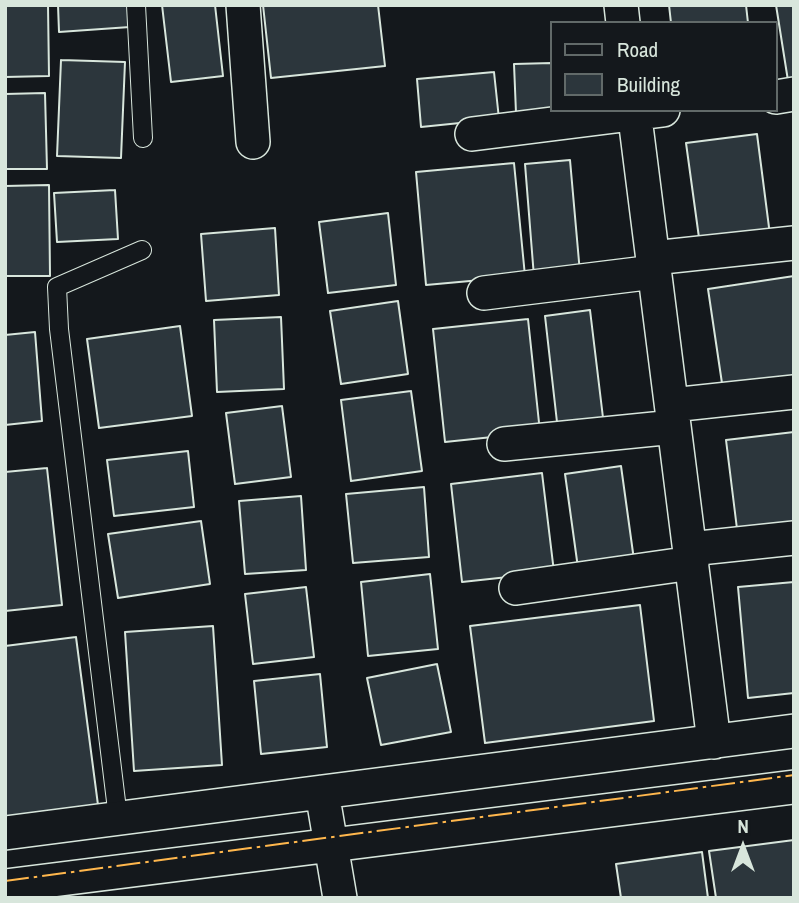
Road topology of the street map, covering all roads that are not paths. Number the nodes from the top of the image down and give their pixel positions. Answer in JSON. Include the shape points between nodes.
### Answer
{"nodes":[{"id":1,"x":136,"y":5,"type":"edge"},
{"id":2,"x":243,"y":5,"type":"edge"},
{"id":3,"x":636,"y":112,"type":"edge"},
{"id":4,"x":644,"y":112,"type":"edge"},
{"id":5,"x":471,"y":134,"type":"dead end"},
{"id":6,"x":144,"y":138,"type":"dead end"},
{"id":7,"x":253,"y":142,"type":"dead end"},
{"id":8,"x":794,"y":243,"type":"edge"},
{"id":9,"x":142,"y":250,"type":"dead end"},
{"id":10,"x":654,"y":265,"type":"junction"},
{"id":11,"x":484,"y":293,"type":"dead end"},
{"id":12,"x":794,"y":392,"type":"edge"},
{"id":13,"x":673,"y":416,"type":"junction"},
{"id":14,"x":503,"y":443,"type":"dead end"},
{"id":15,"x":794,"y":538,"type":"edge"},
{"id":16,"x":691,"y":556,"type":"junction"},
{"id":17,"x":516,"y":588,"type":"dead end"},
{"id":18,"x":794,"y":732,"type":"edge"},
{"id":19,"x":714,"y":742,"type":"junction"},
{"id":20,"x":794,"y":787,"type":"edge"},
{"id":21,"x":322,"y":792,"type":"junction"},
{"id":22,"x":118,"y":818,"type":"junction"},
{"id":23,"x":5,"y":833,"type":"edge"},
{"id":24,"x":331,"y":845,"type":"junction"},
{"id":25,"x":5,"y":886,"type":"edge"},
{"id":26,"x":340,"y":898,"type":"edge"}],
"edges":[{"from":1,"to":6,"type":"lane"},
{"from":2,"to":7,"type":"street"},
{"from":3,"to":5,"type":"street"},
{"from":4,"to":10,"type":"street"},
{"from":8,"to":10,"type":"street"},
{"from":9,"to":22,"type":"lane","via":[[57,287]]},
{"from":10,"to":11,"type":"street"},
{"from":10,"to":13,"type":"street"},
{"from":12,"to":13,"type":"street"},
{"from":13,"to":14,"type":"street"},
{"from":13,"to":16,"type":"street"},
{"from":15,"to":16,"type":"street"},
{"from":16,"to":17,"type":"street"},
{"from":16,"to":19,"type":"street"},
{"from":18,"to":19,"type":"street"},
{"from":19,"to":21,"type":"street"},
{"from":20,"to":24,"type":"street"},
{"from":21,"to":22,"type":"street"},
{"from":21,"to":24,"type":"street"},
{"from":22,"to":23,"type":"street"},
{"from":24,"to":25,"type":"street"},
{"from":24,"to":26,"type":"street"}]}
